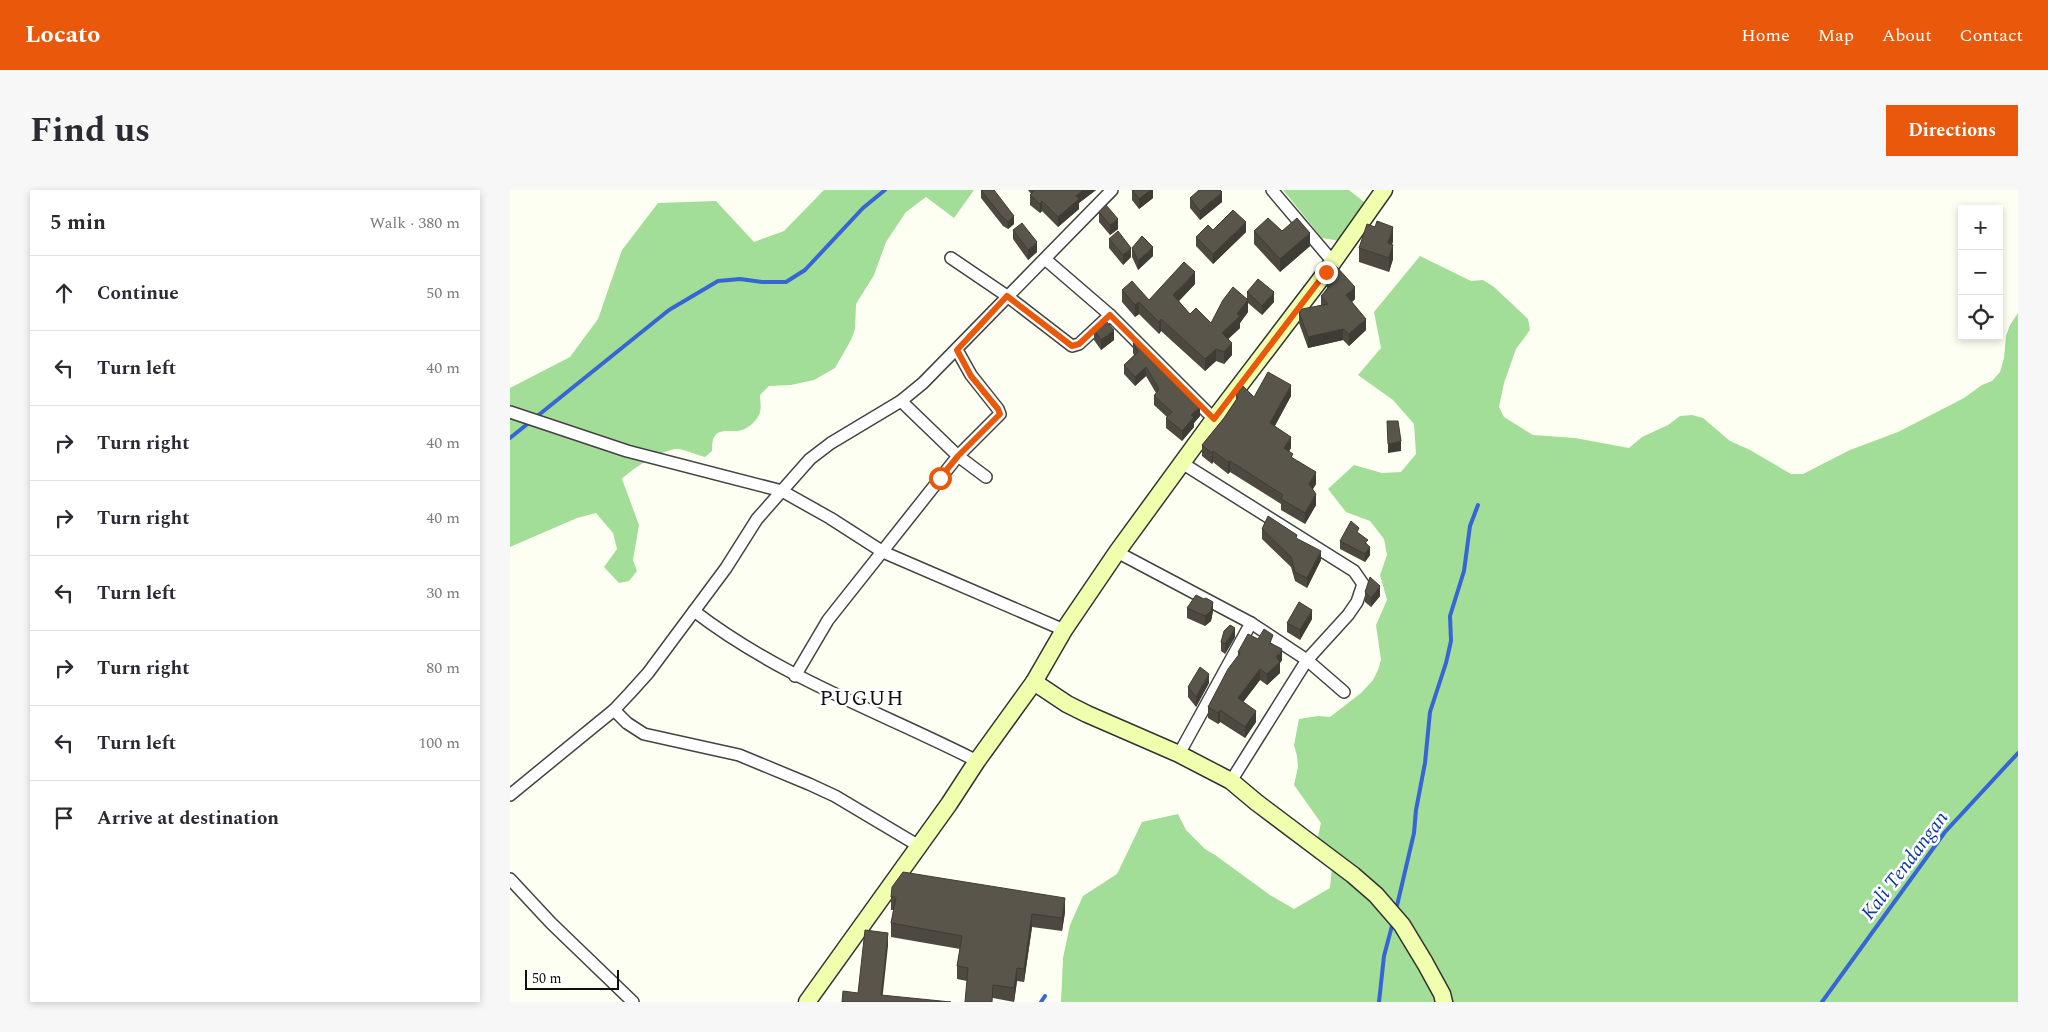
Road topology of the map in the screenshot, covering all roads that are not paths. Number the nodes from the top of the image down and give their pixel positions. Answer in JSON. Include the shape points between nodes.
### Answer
{"nodes":[{"id":1,"x":1112,"y":190,"type":"edge"},
{"id":2,"x":1272,"y":190,"type":"edge"},
{"id":3,"x":1384,"y":190,"type":"edge"},
{"id":4,"x":951,"y":258,"type":"dead end"},
{"id":5,"x":1045,"y":259,"type":"junction"},
{"id":6,"x":1333,"y":262,"type":"junction"},
{"id":7,"x":1007,"y":296,"type":"junction"},
{"id":8,"x":1110,"y":315,"type":"junction"},
{"id":9,"x":957,"y":350,"type":"junction"},
{"id":10,"x":901,"y":401,"type":"junction"},
{"id":11,"x":510,"y":412,"type":"edge"},
{"id":12,"x":1214,"y":419,"type":"junction"},
{"id":13,"x":958,"y":456,"type":"junction"},
{"id":14,"x":1182,"y":462,"type":"junction"},
{"id":15,"x":986,"y":477,"type":"dead end"},
{"id":16,"x":782,"y":491,"type":"junction"},
{"id":17,"x":883,"y":552,"type":"junction"},
{"id":18,"x":1117,"y":552,"type":"junction"},
{"id":19,"x":694,"y":611,"type":"junction"},
{"id":20,"x":1251,"y":623,"type":"junction"},
{"id":21,"x":1064,"y":630,"type":"junction"},
{"id":22,"x":1307,"y":660,"type":"junction"},
{"id":23,"x":795,"y":676,"type":"junction"},
{"id":24,"x":1034,"y":682,"type":"junction"},
{"id":25,"x":1344,"y":692,"type":"dead end"},
{"id":26,"x":614,"y":710,"type":"junction"},
{"id":27,"x":1179,"y":754,"type":"junction"},
{"id":28,"x":977,"y":761,"type":"junction"},
{"id":29,"x":1231,"y":781,"type":"junction"},
{"id":30,"x":510,"y":795,"type":"edge"},
{"id":31,"x":920,"y":846,"type":"junction"},
{"id":32,"x":510,"y":879,"type":"edge"},
{"id":33,"x":633,"y":1002,"type":"edge"},
{"id":34,"x":807,"y":1002,"type":"edge"},
{"id":35,"x":1444,"y":1002,"type":"edge"}],
"edges":[{"from":1,"to":5,"type":"street"},
{"from":2,"to":6,"type":"street"},
{"from":3,"to":6,"type":"street"},
{"from":4,"to":7,"type":"street"},
{"from":5,"to":7,"type":"street"},
{"from":5,"to":8,"type":"street"},
{"from":6,"to":12,"type":"street"},
{"from":7,"to":8,"type":"street","via":[[1072,346],[1079,344]]},
{"from":7,"to":9,"type":"street"},
{"from":8,"to":12,"type":"street"},
{"from":9,"to":10,"type":"street"},
{"from":9,"to":13,"type":"street","via":[[971,376],[1000,414]]},
{"from":10,"to":13,"type":"street"},
{"from":10,"to":16,"type":"street","via":[[820,451]]},
{"from":11,"to":16,"type":"street","via":[[627,450]]},
{"from":12,"to":14,"type":"street"},
{"from":13,"to":15,"type":"street"},
{"from":13,"to":17,"type":"street"},
{"from":14,"to":18,"type":"street"},
{"from":14,"to":22,"type":"street","via":[[1301,536],[1360,578],[1362,584],[1357,602]]},
{"from":16,"to":17,"type":"street"},
{"from":16,"to":19,"type":"street","via":[[757,520]]},
{"from":17,"to":21,"type":"street"},
{"from":17,"to":23,"type":"street","via":[[828,620]]},
{"from":18,"to":20,"type":"street"},
{"from":18,"to":21,"type":"street"},
{"from":19,"to":23,"type":"street","via":[[737,642]]},
{"from":19,"to":26,"type":"street","via":[[648,673]]},
{"from":20,"to":22,"type":"street"},
{"from":20,"to":27,"type":"street"},
{"from":21,"to":24,"type":"street"},
{"from":22,"to":25,"type":"street"},
{"from":22,"to":29,"type":"street"},
{"from":23,"to":28,"type":"street"},
{"from":24,"to":27,"type":"street","via":[[1086,714]]},
{"from":24,"to":28,"type":"street"},
{"from":26,"to":30,"type":"street"},
{"from":26,"to":31,"type":"street","via":[[644,734],[739,755],[809,784]]},
{"from":27,"to":29,"type":"street"},
{"from":28,"to":31,"type":"street"},
{"from":29,"to":35,"type":"street","via":[[1376,895],[1402,925]]},
{"from":31,"to":34,"type":"street"},
{"from":32,"to":33,"type":"street"}]}
